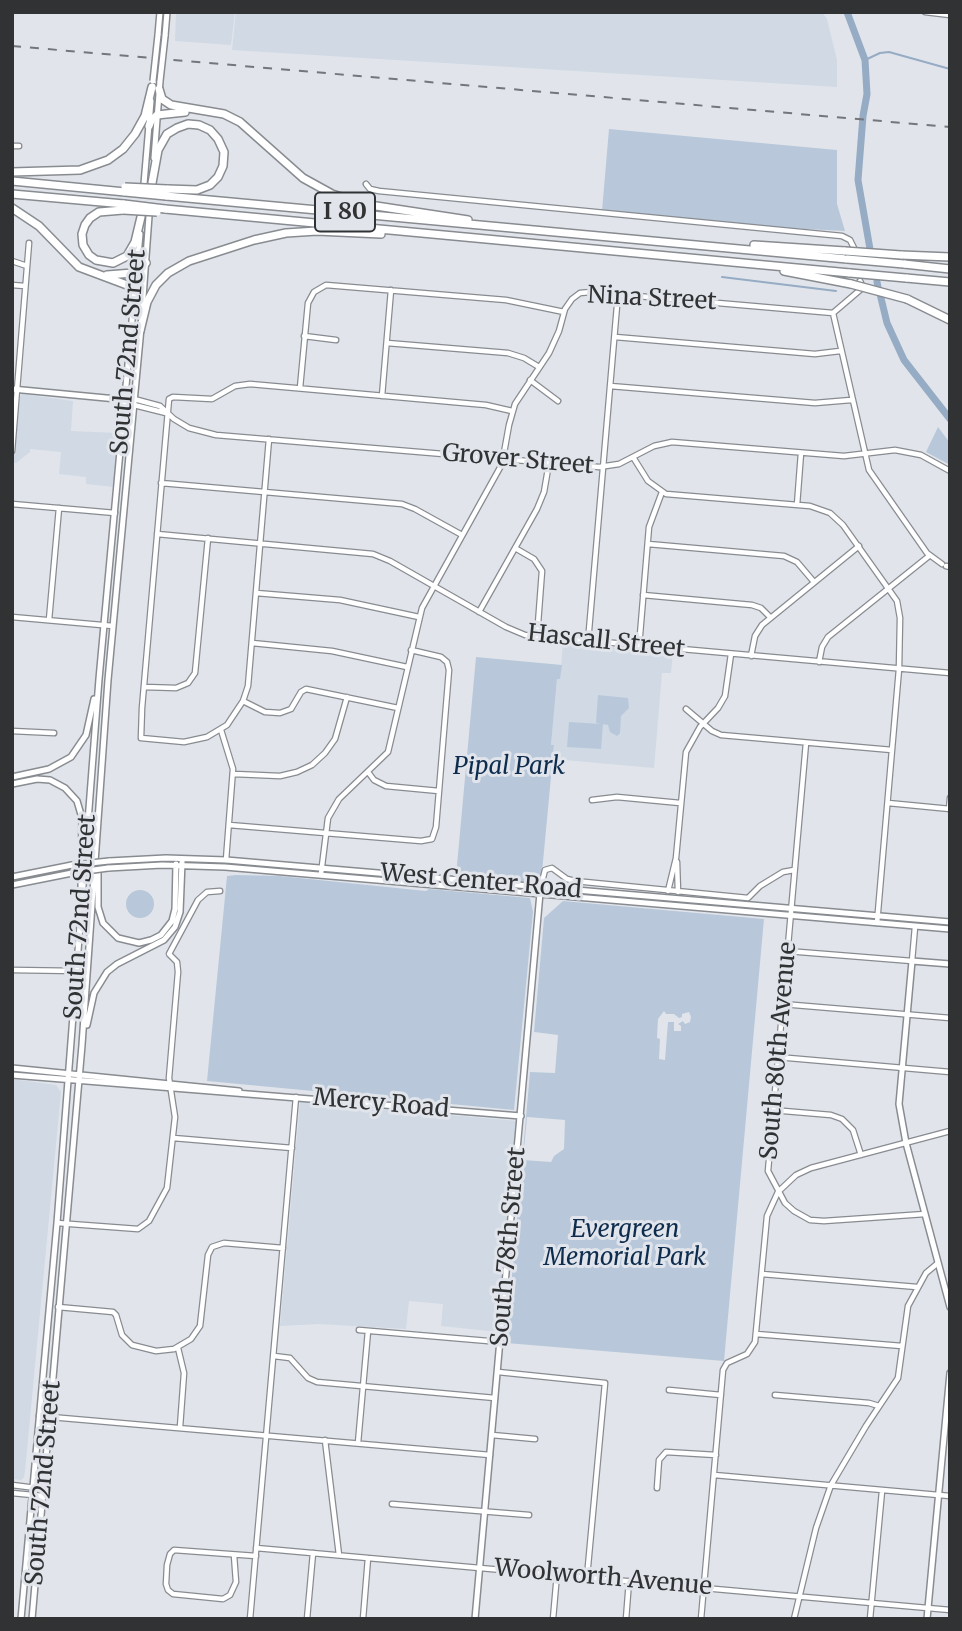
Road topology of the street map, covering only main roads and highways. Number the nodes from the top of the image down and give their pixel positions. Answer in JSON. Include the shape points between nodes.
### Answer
{"nodes":[{"id":1,"x":160,"y":12,"type":"edge"},
{"id":2,"x":167,"y":12,"type":"edge"},
{"id":3,"x":161,"y":35,"type":"junction"},
{"id":4,"x":156,"y":84,"type":"junction"},
{"id":5,"x":157,"y":114,"type":"junction"},
{"id":6,"x":224,"y":114,"type":"junction"},
{"id":7,"x":149,"y":127,"type":"junction"},
{"id":8,"x":12,"y":172,"type":"edge"},
{"id":9,"x":12,"y":181,"type":"edge"},
{"id":10,"x":149,"y":184,"type":"junction"},
{"id":11,"x":167,"y":193,"type":"junction"},
{"id":12,"x":12,"y":194,"type":"edge"},
{"id":13,"x":123,"y":207,"type":"junction"},
{"id":14,"x":12,"y":208,"type":"edge"},
{"id":15,"x":144,"y":216,"type":"junction"},
{"id":16,"x":524,"y":229,"type":"junction"},
{"id":17,"x":494,"y":240,"type":"junction"},
{"id":18,"x":850,"y":251,"type":"junction"},
{"id":19,"x":950,"y":257,"type":"edge"},
{"id":20,"x":710,"y":260,"type":"junction"},
{"id":21,"x":146,"y":263,"type":"junction"},
{"id":22,"x":950,"y":268,"type":"edge"},
{"id":23,"x":137,"y":272,"type":"junction"},
{"id":24,"x":96,"y":275,"type":"junction"},
{"id":25,"x":950,"y":282,"type":"edge"},
{"id":26,"x":135,"y":288,"type":"junction"},
{"id":27,"x":950,"y":320,"type":"edge"},
{"id":28,"x":140,"y":331,"type":"junction"},
{"id":29,"x":15,"y":390,"type":"edge"},
{"id":30,"x":125,"y":400,"type":"junction"},
{"id":31,"x":133,"y":402,"type":"junction"},
{"id":32,"x":115,"y":513,"type":"junction"},
{"id":33,"x":123,"y":522,"type":"junction"},
{"id":34,"x":99,"y":679,"type":"junction"},
{"id":35,"x":12,"y":777,"type":"edge"},
{"id":36,"x":12,"y":783,"type":"edge"},
{"id":37,"x":98,"y":816,"type":"junction"},
{"id":38,"x":179,"y":861,"type":"junction"},
{"id":39,"x":321,"y":871,"type":"junction"},
{"id":40,"x":12,"y":877,"type":"edge"},
{"id":41,"x":12,"y":885,"type":"edge"},
{"id":42,"x":541,"y":886,"type":"junction"},
{"id":43,"x":540,"y":894,"type":"junction"},
{"id":44,"x":878,"y":920,"type":"junction"},
{"id":45,"x":950,"y":922,"type":"edge"},
{"id":46,"x":950,"y":929,"type":"edge"},
{"id":47,"x":80,"y":942,"type":"junction"},
{"id":48,"x":950,"y":964,"type":"edge"},
{"id":49,"x":82,"y":1045,"type":"junction"},
{"id":50,"x":12,"y":1068,"type":"edge"},
{"id":51,"x":12,"y":1075,"type":"edge"},
{"id":52,"x":69,"y":1077,"type":"junction"},
{"id":53,"x":79,"y":1078,"type":"junction"},
{"id":54,"x":521,"y":1116,"type":"junction"},
{"id":55,"x":948,"y":1295,"type":"edge"},
{"id":56,"x":950,"y":1307,"type":"edge"},
{"id":57,"x":950,"y":1373,"type":"edge"},
{"id":58,"x":948,"y":1406,"type":"edge"},
{"id":59,"x":21,"y":1619,"type":"edge"},
{"id":60,"x":32,"y":1619,"type":"edge"},
{"id":61,"x":475,"y":1619,"type":"edge"},
{"id":62,"x":928,"y":1619,"type":"edge"}],
"edges":[{"from":1,"to":3,"type":"main road"},
{"from":2,"to":3,"type":"main road"},
{"from":3,"to":4,"type":"main road","bridge":true},
{"from":4,"to":5,"type":"main road"},
{"from":4,"to":6,"type":"highway","via":[[162,99],[171,105]]},
{"from":4,"to":7,"type":"main road"},
{"from":4,"to":8,"type":"highway","via":[[135,134],[108,160],[80,170]]},
{"from":5,"to":6,"type":"highway"},
{"from":5,"to":7,"type":"highway"},
{"from":5,"to":10,"type":"main road"},
{"from":6,"to":16,"type":"highway","via":[[245,125],[303,178],[340,197]]},
{"from":7,"to":10,"type":"main road"},
{"from":9,"to":11,"type":"highway","number":"I 80","bridge":true},
{"from":10,"to":11,"type":"highway","via":[[167,134],[188,124],[210,130],[224,152],[218,177],[197,190]]},
{"from":11,"to":16,"type":"highway","number":"I 80"},
{"from":12,"to":13,"type":"highway","number":"I 80"},
{"from":13,"to":15,"type":"highway","via":[[102,211],[86,223],[83,243],[96,260],[113,263],[127,256]]},
{"from":13,"to":17,"type":"highway","number":"I 80","bridge":true},
{"from":14,"to":24,"type":"highway","via":[[39,226],[74,263]]},
{"from":15,"to":21,"type":"main road","name":"South 72nd Street"},
{"from":15,"to":23,"type":"main road","name":"South 72nd Street"},
{"from":16,"to":18,"type":"highway","number":"I 80"},
{"from":17,"to":20,"type":"highway","number":"I 80"},
{"from":17,"to":28,"type":"highway","via":[[317,231],[254,240],[189,261],[168,273],[148,299]]},
{"from":18,"to":19,"type":"highway","bridge":true},
{"from":18,"to":22,"type":"highway","number":"I 80","bridge":true,"via":[[904,264]]},
{"from":20,"to":25,"type":"highway","number":"I 80","bridge":true},
{"from":20,"to":27,"type":"highway","bridge":true,"via":[[851,284],[907,299]]},
{"from":21,"to":23,"type":"highway"},
{"from":21,"to":28,"type":"main road","name":"South 72nd Street"},
{"from":23,"to":24,"type":"highway"},
{"from":23,"to":26,"type":"main road","name":"South 72nd Street"},
{"from":24,"to":26,"type":"highway"},
{"from":26,"to":30,"type":"main road","name":"South 72nd Street"},
{"from":28,"to":31,"type":"main road","name":"South 72nd Street"},
{"from":29,"to":30,"type":"main road","name":"Grover Street"},
{"from":30,"to":31,"type":"main road","name":"Grover Street"},
{"from":30,"to":32,"type":"main road","name":"South 72nd Street"},
{"from":31,"to":33,"type":"main road","name":"South 72nd Street"},
{"from":32,"to":33,"type":"main road"},
{"from":32,"to":34,"type":"main road","name":"South 72nd Street"},
{"from":33,"to":37,"type":"main road","name":"South 72nd Street"},
{"from":34,"to":35,"type":"main road","via":[[86,735],[76,752],[54,767]]},
{"from":34,"to":47,"type":"main road","name":"South 72nd Street"},
{"from":36,"to":47,"type":"main road","via":[[50,780],[65,788],[78,804],[82,824]]},
{"from":37,"to":38,"type":"main road","via":[[98,907],[103,923],[123,941],[139,943],[165,931],[174,915]]},
{"from":37,"to":49,"type":"main road","name":"South 72nd Street"},
{"from":38,"to":39,"type":"main road","name":"West Center Road"},
{"from":38,"to":39,"type":"main road","name":"West Center Road","via":[[226,860]]},
{"from":38,"to":40,"type":"main road","name":"West Center Road","bridge":true,"via":[[109,861]]},
{"from":38,"to":41,"type":"main road","name":"West Center Road","bridge":true},
{"from":38,"to":49,"type":"main road","via":[[180,912],[175,927],[164,940],[117,964],[102,978]]},
{"from":39,"to":42,"type":"main road","name":"West Center Road"},
{"from":39,"to":43,"type":"main road","name":"West Center Road"},
{"from":42,"to":43,"type":"main road","name":"South 78th Street"},
{"from":42,"to":44,"type":"main road","name":"West Center Road"},
{"from":43,"to":44,"type":"main road","name":"West Center Road"},
{"from":43,"to":54,"type":"main road","name":"South 78th Street"},
{"from":44,"to":45,"type":"main road","name":"West Center Road"},
{"from":44,"to":46,"type":"main road","name":"West Center Road"},
{"from":47,"to":52,"type":"main road","name":"South 72nd Street"},
{"from":48,"to":55,"type":"main road","via":[[912,961],[899,1110]]},
{"from":49,"to":53,"type":"main road","name":"South 72nd Street"},
{"from":50,"to":52,"type":"main road","name":"Mercy Road"},
{"from":51,"to":52,"type":"main road","name":"Mercy Road"},
{"from":52,"to":53,"type":"main road","name":"Mercy Road"},
{"from":52,"to":59,"type":"main road","name":"South 72nd Street"},
{"from":53,"to":54,"type":"main road","name":"Mercy Road"},
{"from":53,"to":60,"type":"main road","name":"South 72nd Street"},
{"from":54,"to":61,"type":"main road","name":"South 78th Street"},
{"from":55,"to":56,"type":"main road"},
{"from":57,"to":58,"type":"main road"},
{"from":58,"to":62,"type":"main road"}]}
